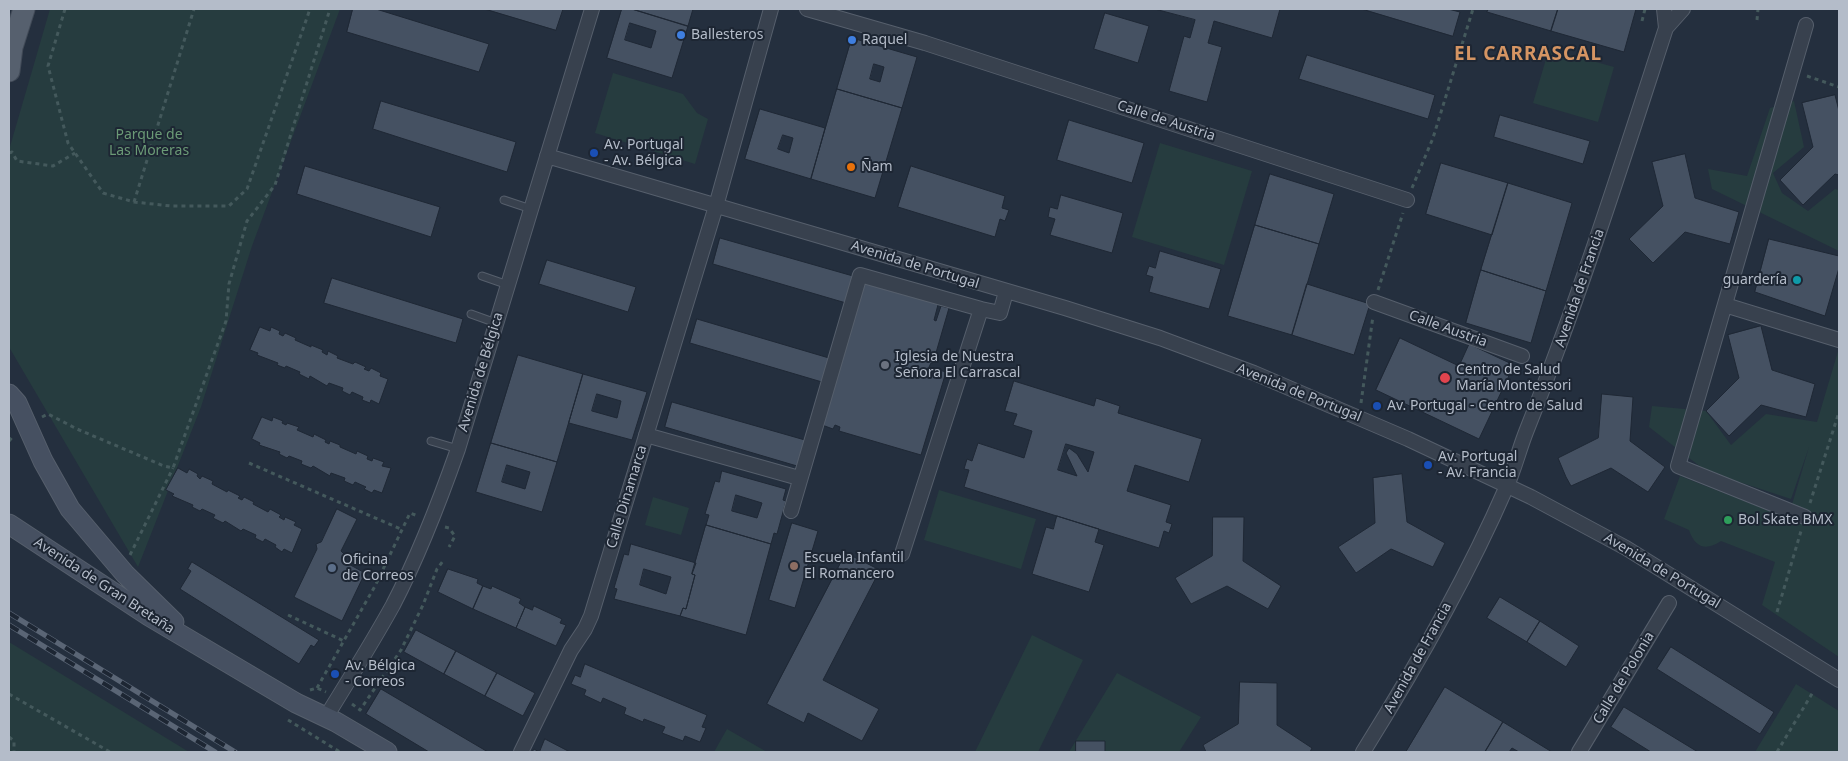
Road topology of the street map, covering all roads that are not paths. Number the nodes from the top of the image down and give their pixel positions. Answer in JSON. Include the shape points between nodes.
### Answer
{"nodes":[{"id":1,"x":24,"y":9,"type":"edge"},
{"id":2,"x":592,"y":9,"type":"edge"},
{"id":3,"x":771,"y":9,"type":"edge"},
{"id":4,"x":807,"y":9,"type":"edge"},
{"id":5,"x":1664,"y":9,"type":"edge"},
{"id":6,"x":1683,"y":9,"type":"edge"},
{"id":7,"x":1806,"y":25,"type":"dead end"},
{"id":8,"x":1666,"y":28,"type":"junction"},
{"id":9,"x":11,"y":51,"type":"edge"},
{"id":10,"x":9,"y":71,"type":"edge"},
{"id":11,"x":547,"y":156,"type":"junction"},
{"id":12,"x":504,"y":200,"type":"dead end"},
{"id":13,"x":1408,"y":200,"type":"dead end"},
{"id":14,"x":716,"y":206,"type":"junction"},
{"id":15,"x":531,"y":209,"type":"junction"},
{"id":16,"x":482,"y":276,"type":"dead end"},
{"id":17,"x":508,"y":285,"type":"junction"},
{"id":18,"x":1006,"y":292,"type":"junction"},
{"id":19,"x":1374,"y":302,"type":"dead end"},
{"id":20,"x":1726,"y":305,"type":"junction"},
{"id":21,"x":980,"y":308,"type":"junction"},
{"id":22,"x":471,"y":314,"type":"dead end"},
{"id":23,"x":496,"y":323,"type":"junction"},
{"id":24,"x":1839,"y":340,"type":"edge"},
{"id":25,"x":1522,"y":356,"type":"dead end"},
{"id":26,"x":9,"y":394,"type":"edge"},
{"id":27,"x":646,"y":434,"type":"junction"},
{"id":28,"x":431,"y":441,"type":"dead end"},
{"id":29,"x":458,"y":449,"type":"junction"},
{"id":30,"x":799,"y":478,"type":"junction"},
{"id":31,"x":1507,"y":486,"type":"junction"},
{"id":32,"x":791,"y":510,"type":"dead end"},
{"id":33,"x":1805,"y":517,"type":"dead end"},
{"id":34,"x":9,"y":524,"type":"edge"},
{"id":35,"x":902,"y":554,"type":"dead end"},
{"id":36,"x":1669,"y":603,"type":"dead end"},
{"id":37,"x":201,"y":646,"type":"junction"},
{"id":38,"x":1839,"y":680,"type":"edge"},
{"id":39,"x":326,"y":717,"type":"junction"},
{"id":40,"x":387,"y":752,"type":"edge"},
{"id":41,"x":521,"y":752,"type":"edge"},
{"id":42,"x":1363,"y":752,"type":"edge"},
{"id":43,"x":1578,"y":752,"type":"edge"}],
"edges":[{"from":1,"to":9,"type":"main road"},
{"from":2,"to":11,"type":"street","name":"Avenida de Bélgica"},
{"from":3,"to":14,"type":"street"},
{"from":4,"to":13,"type":"street","name":"Calle de Austria","via":[[924,43]]},
{"from":5,"to":8,"type":"street","name":"Avenida de Francia"},
{"from":6,"to":8,"type":"street","name":"Avenida de Francia"},
{"from":7,"to":20,"type":"street"},
{"from":8,"to":31,"type":"street","name":"Avenida de Francia","via":[[1559,350]]},
{"from":9,"to":10,"type":"main road"},
{"from":11,"to":14,"type":"street","name":"Avenida de Portugal"},
{"from":11,"to":15,"type":"street","name":"Avenida de Bélgica"},
{"from":12,"to":15,"type":"lane"},
{"from":14,"to":18,"type":"street","name":"Avenida de Portugal"},
{"from":14,"to":27,"type":"street"},
{"from":15,"to":17,"type":"street","name":"Avenida de Bélgica"},
{"from":16,"to":17,"type":"lane"},
{"from":17,"to":23,"type":"street","name":"Avenida de Bélgica"},
{"from":18,"to":21,"type":"street","via":[[1000,313]]},
{"from":18,"to":31,"type":"street","name":"Avenida de Portugal","via":[[1160,338],[1254,373],[1408,438]]},
{"from":19,"to":25,"type":"street","name":"Calle Austria"},
{"from":20,"to":24,"type":"street"},
{"from":20,"to":33,"type":"street","via":[[1678,466]]},
{"from":21,"to":30,"type":"street","via":[[860,275]]},
{"from":21,"to":35,"type":"street"},
{"from":22,"to":23,"type":"lane"},
{"from":23,"to":29,"type":"street","name":"Avenida de Bélgica"},
{"from":26,"to":37,"type":"street","name":"Avenida de Gran Bretaña","via":[[18,403],[52,480],[78,519],[133,583]]},
{"from":27,"to":30,"type":"street","name":"Calle Dinamarca"},
{"from":27,"to":41,"type":"street","name":"Calle Dinamarca","via":[[591,616]]},
{"from":28,"to":29,"type":"lane"},
{"from":29,"to":39,"type":"street","name":"Avenida de Bélgica","via":[[432,522],[402,586]]},
{"from":30,"to":32,"type":"street"},
{"from":31,"to":38,"type":"street","name":"Avenida de Portugal","via":[[1626,548]]},
{"from":31,"to":42,"type":"street","name":"Avenida de Francia","via":[[1430,641]]},
{"from":34,"to":37,"type":"street","name":"Avenida de Gran Bretaña","via":[[149,616]]},
{"from":36,"to":43,"type":"street","name":"Calle de Polonia"},
{"from":37,"to":39,"type":"street","name":"Avenida de Gran Bretaña","via":[[296,703]]},
{"from":39,"to":40,"type":"street","name":"Avenida de Gran Bretaña"}]}
